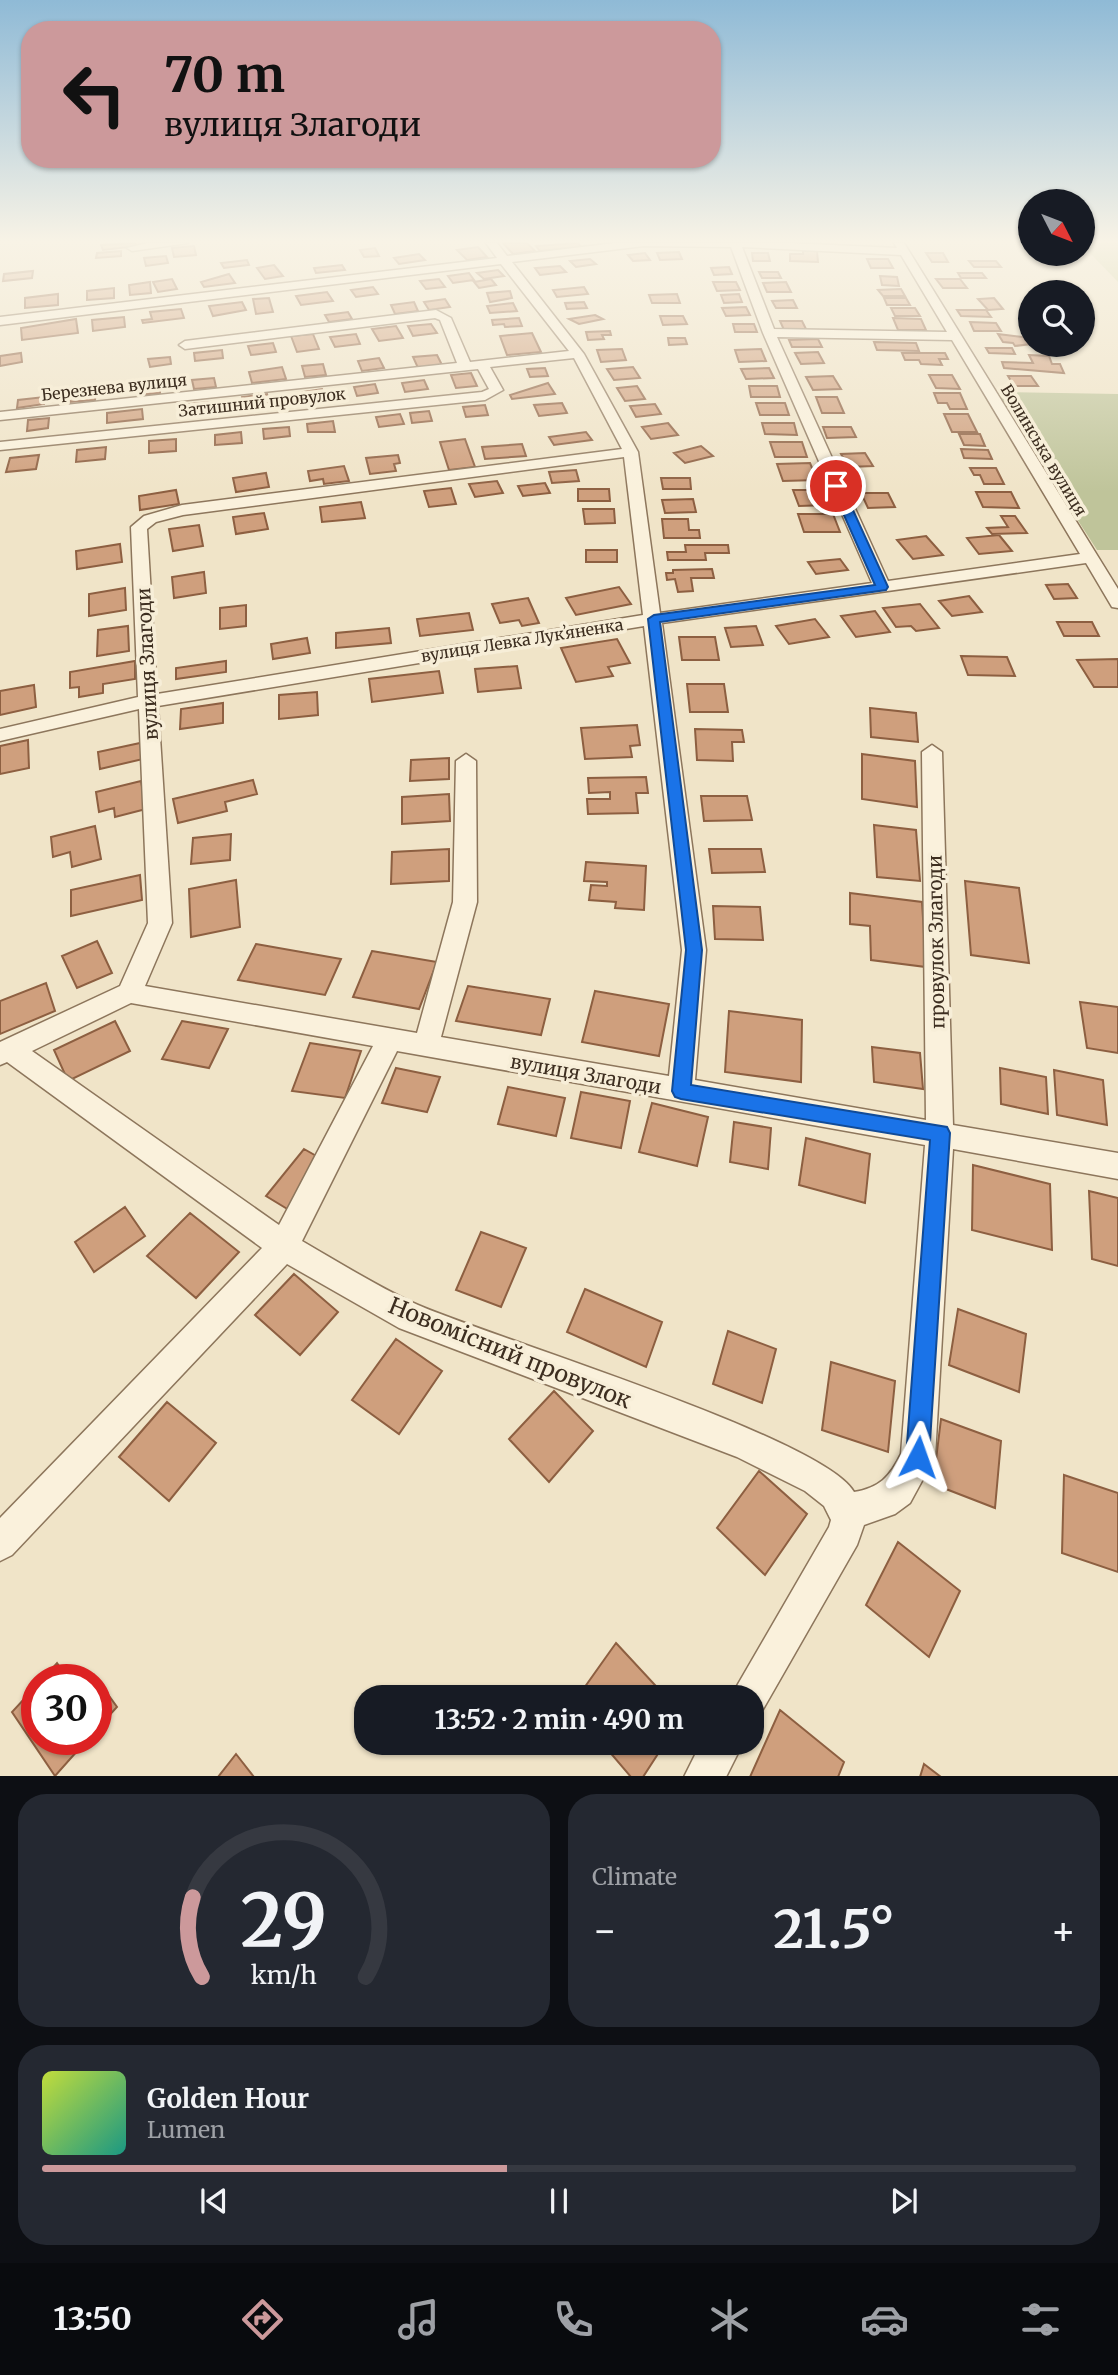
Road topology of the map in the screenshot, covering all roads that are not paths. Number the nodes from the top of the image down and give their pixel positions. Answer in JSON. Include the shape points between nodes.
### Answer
{"nodes":[{"id":1,"x":340,"y":326,"type":"edge"},
{"id":2,"x":448,"y":326,"type":"edge"},
{"id":3,"x":556,"y":326,"type":"edge"},
{"id":4,"x":766,"y":326,"type":"edge"},
{"id":5,"x":948,"y":326,"type":"edge"},
{"id":6,"x":769,"y":333,"type":"junction"},
{"id":7,"x":954,"y":336,"type":"junction"},
{"id":8,"x":185,"y":345,"type":"dead end"},
{"id":9,"x":578,"y":354,"type":"junction"},
{"id":10,"x":482,"y":364,"type":"junction"},
{"id":11,"x":466,"y":366,"type":"junction"},
{"id":12,"x":0,"y":416,"type":"edge"},
{"id":13,"x":0,"y":446,"type":"edge"},
{"id":14,"x":631,"y":452,"type":"junction"},
{"id":15,"x":1089,"y":558,"type":"junction"},
{"id":16,"x":882,"y":587,"type":"junction"},
{"id":17,"x":1118,"y":603,"type":"edge"},
{"id":18,"x":654,"y":619,"type":"junction"},
{"id":19,"x":149,"y":701,"type":"junction"},
{"id":20,"x":0,"y":736,"type":"edge"},
{"id":21,"x":932,"y":752,"type":"dead end"},
{"id":22,"x":466,"y":761,"type":"dead end"},
{"id":23,"x":129,"y":993,"type":"junction"},
{"id":24,"x":390,"y":1039,"type":"junction"},
{"id":25,"x":426,"y":1046,"type":"junction"},
{"id":26,"x":5,"y":1052,"type":"edge"},
{"id":27,"x":681,"y":1091,"type":"junction"},
{"id":28,"x":940,"y":1133,"type":"junction"},
{"id":29,"x":1118,"y":1166,"type":"edge"},
{"id":30,"x":284,"y":1246,"type":"junction"},
{"id":31,"x":845,"y":1511,"type":"junction"},
{"id":32,"x":0,"y":1543,"type":"edge"},
{"id":33,"x":757,"y":1685,"type":"edge"},
{"id":34,"x":716,"y":1755,"type":"edge"},
{"id":35,"x":704,"y":1776,"type":"edge"}],
"edges":[{"from":1,"to":8,"type":"street"},
{"from":2,"to":11,"type":"street"},
{"from":3,"to":9,"type":"street"},
{"from":4,"to":6,"type":"street"},
{"from":5,"to":7,"type":"street","name":"Волинська вулиця"},
{"from":6,"to":7,"type":"street"},
{"from":6,"to":16,"type":"street"},
{"from":7,"to":15,"type":"street","name":"Волинська вулиця"},
{"from":9,"to":10,"type":"street","name":"Березнева вулиця"},
{"from":9,"to":14,"type":"street"},
{"from":10,"to":11,"type":"street","name":"Березнева вулиця"},
{"from":10,"to":13,"type":"street","name":"Затишний провулок","via":[[496,390],[485,396]]},
{"from":11,"to":12,"type":"street","name":"Березнева вулиця"},
{"from":14,"to":18,"type":"street"},
{"from":14,"to":19,"type":"street","name":"вулиця Злагоди","via":[[182,510],[150,519],[139,527]]},
{"from":15,"to":16,"type":"street","name":"вулиця Левка Лукʼяненка"},
{"from":15,"to":17,"type":"street","name":"Волинська вулиця"},
{"from":16,"to":18,"type":"street","name":"вулиця Левка Лукʼяненка"},
{"from":18,"to":19,"type":"street","name":"вулиця Левка Лукʼяненка"},
{"from":18,"to":27,"type":"street","via":[[694,950]]},
{"from":19,"to":20,"type":"street","name":"вулиця Левка Лукʼяненка"},
{"from":19,"to":23,"type":"street","name":"вулиця Злагоди","via":[[160,923]]},
{"from":21,"to":28,"type":"street","name":"провулок Злагоди"},
{"from":22,"to":25,"type":"street","via":[[465,902]]},
{"from":23,"to":24,"type":"street","name":"вулиця Злагоди"},
{"from":23,"to":26,"type":"street"},
{"from":24,"to":25,"type":"street","name":"вулиця Злагоди"},
{"from":24,"to":30,"type":"street"},
{"from":25,"to":27,"type":"street","name":"вулиця Злагоди"},
{"from":26,"to":30,"type":"street","name":"Новомісний провулок"},
{"from":27,"to":28,"type":"street","name":"вулиця Злагоди"},
{"from":28,"to":29,"type":"street","name":"вулиця Злагоди"},
{"from":28,"to":31,"type":"street","name":"провулок Злагоди","via":[[918,1457],[902,1488],[882,1504]]},
{"from":30,"to":31,"type":"street","name":"Новомісний провулок","via":[[410,1317],[745,1444],[817,1479],[836,1494]]},
{"from":30,"to":32,"type":"street"},
{"from":31,"to":33,"type":"street","via":[[845,1533]]},
{"from":34,"to":35,"type":"street"}]}
